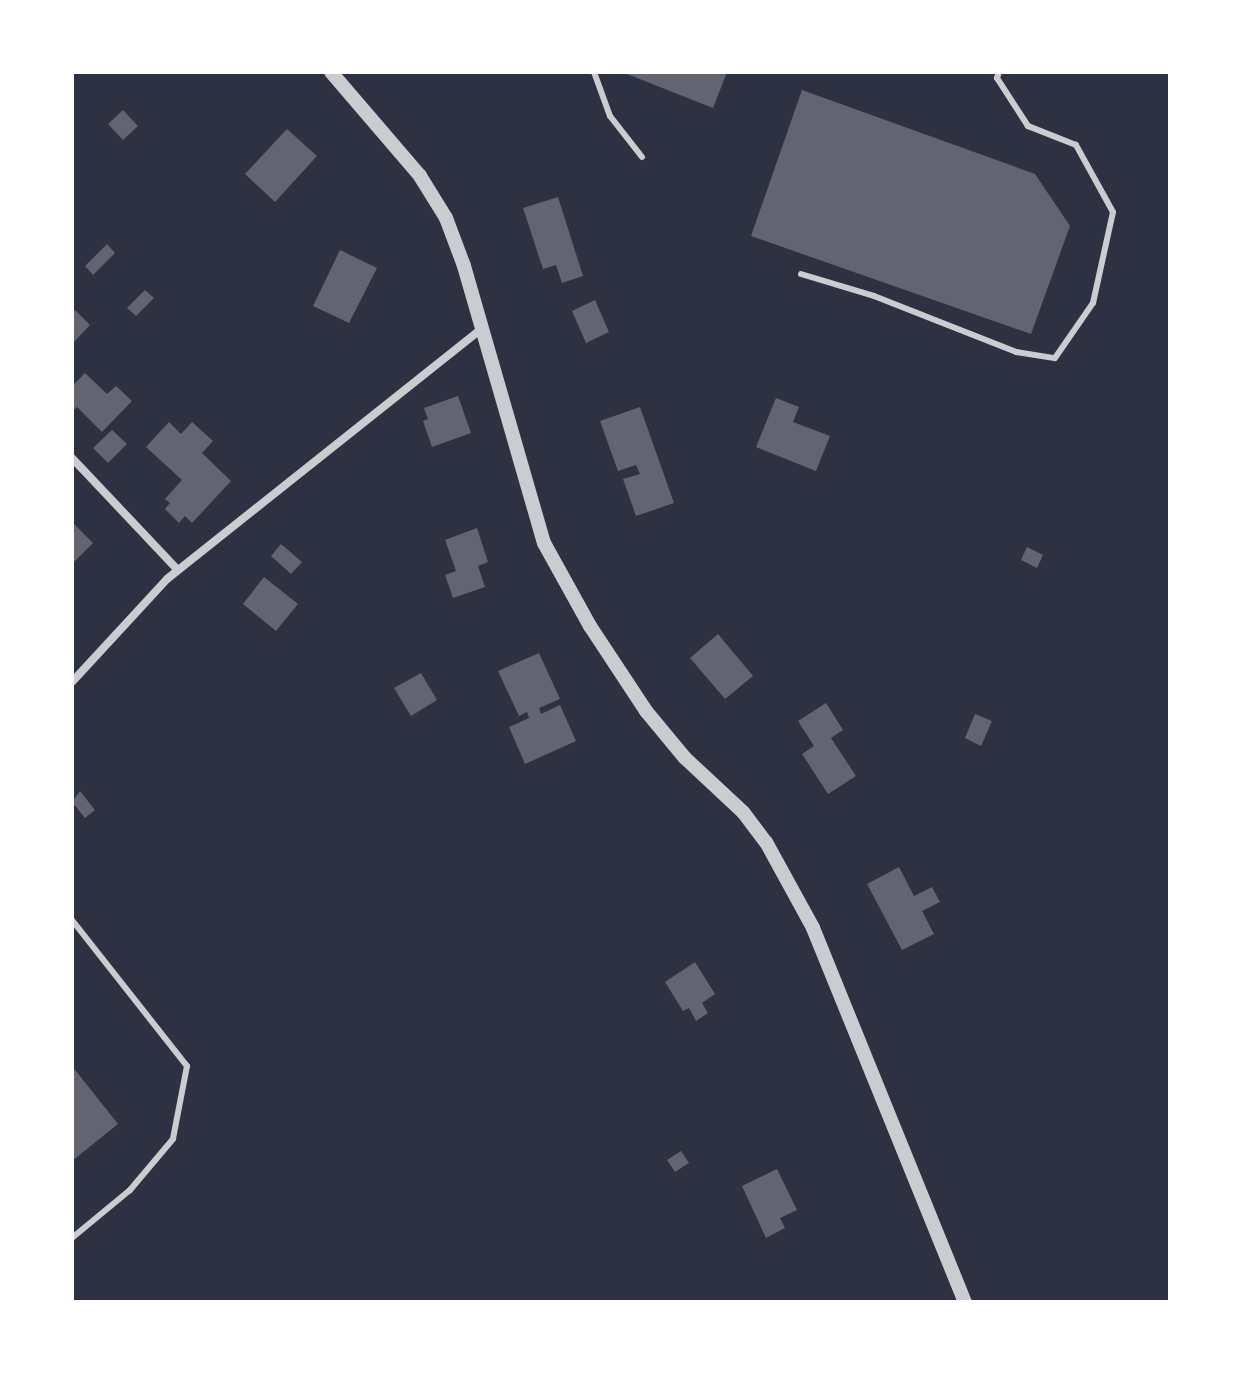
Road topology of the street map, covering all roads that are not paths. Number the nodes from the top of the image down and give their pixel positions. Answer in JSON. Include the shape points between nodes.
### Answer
{"nodes":[{"id":1,"x":331,"y":72,"type":"edge"},
{"id":2,"x":594,"y":72,"type":"edge"},
{"id":3,"x":999,"y":72,"type":"edge"},
{"id":4,"x":642,"y":157,"type":"dead end"},
{"id":5,"x":801,"y":274,"type":"dead end"},
{"id":6,"x":482,"y":328,"type":"junction"},
{"id":7,"x":72,"y":458,"type":"edge"},
{"id":8,"x":178,"y":570,"type":"junction"},
{"id":9,"x":72,"y":682,"type":"edge"},
{"id":10,"x":72,"y":920,"type":"edge"},
{"id":11,"x":72,"y":1238,"type":"edge"},
{"id":12,"x":965,"y":1302,"type":"edge"}],
"edges":[{"from":1,"to":6,"type":"street","via":[[420,176],[446,218]]},
{"from":2,"to":4,"type":"lane","via":[[610,116]]},
{"from":3,"to":5,"type":"lane","via":[[997,78],[1028,126],[1076,145],[1113,212],[1093,303],[1055,358],[1016,352],[887,300]]},
{"from":6,"to":8,"type":"street"},
{"from":6,"to":12,"type":"street","via":[[544,543],[614,667],[646,711],[766,842],[813,928]]},
{"from":7,"to":8,"type":"street"},
{"from":8,"to":9,"type":"street"},
{"from":10,"to":11,"type":"lane","via":[[187,1066],[173,1139],[130,1190]]}]}
